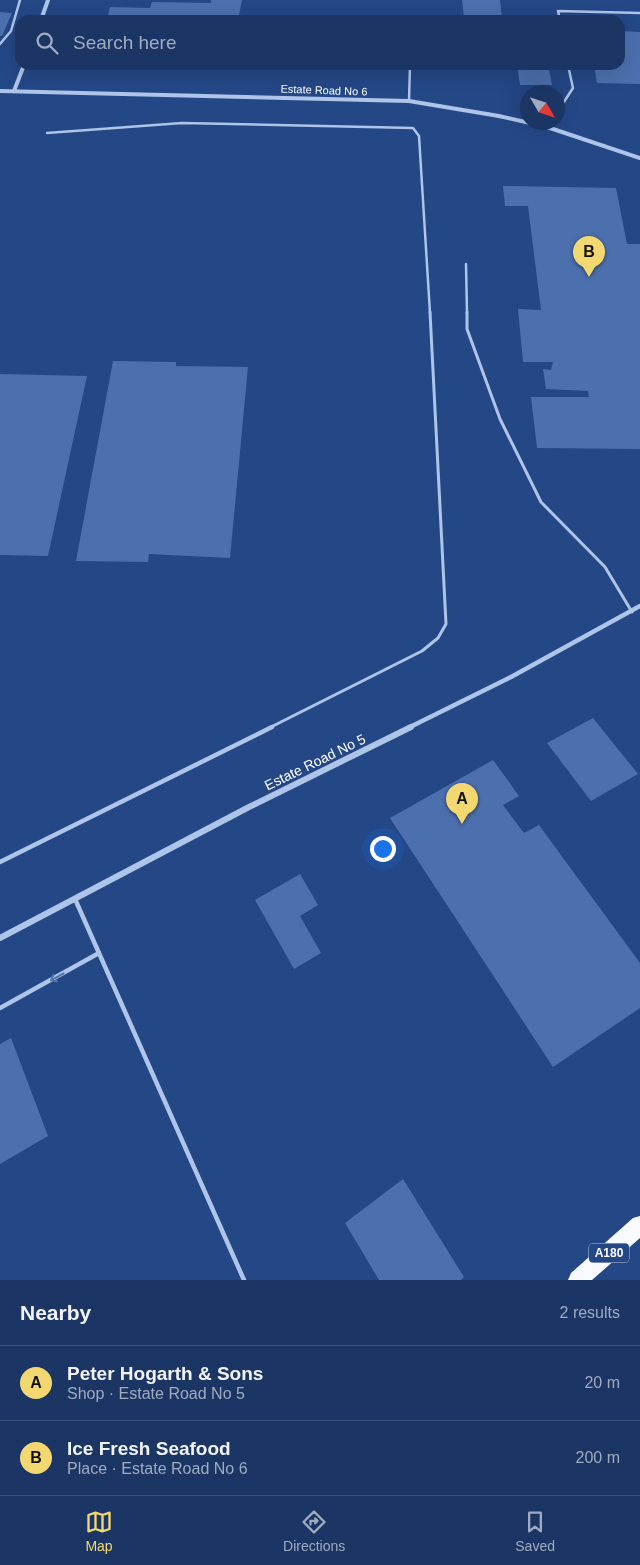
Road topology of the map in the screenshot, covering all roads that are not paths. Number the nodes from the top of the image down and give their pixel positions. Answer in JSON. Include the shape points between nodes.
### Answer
{"nodes":[{"id":1,"x":20,"y":0,"type":"edge"},
{"id":2,"x":48,"y":0,"type":"edge"},
{"id":3,"x":640,"y":13,"type":"edge"},
{"id":4,"x":15,"y":15,"type":"edge"},
{"id":5,"x":43,"y":15,"type":"edge"},
{"id":6,"x":559,"y":15,"type":"edge"},
{"id":7,"x":15,"y":16,"type":"edge"},
{"id":8,"x":0,"y":44,"type":"edge"},
{"id":9,"x":22,"y":70,"type":"edge"},
{"id":10,"x":410,"y":70,"type":"edge"},
{"id":11,"x":569,"y":70,"type":"edge"},
{"id":12,"x":0,"y":91,"type":"edge"},
{"id":13,"x":14,"y":91,"type":"junction"},
{"id":14,"x":565,"y":100,"type":"edge"},
{"id":15,"x":409,"y":102,"type":"junction"},
{"id":16,"x":520,"y":121,"type":"edge"},
{"id":17,"x":556,"y":130,"type":"edge"},
{"id":18,"x":47,"y":133,"type":"dead end"},
{"id":19,"x":640,"y":158,"type":"edge"},
{"id":20,"x":466,"y":264,"type":"dead end"},
{"id":21,"x":640,"y":606,"type":"edge"},
{"id":22,"x":632,"y":612,"type":"junction"},
{"id":23,"x":0,"y":862,"type":"edge"},
{"id":24,"x":75,"y":899,"type":"junction"},
{"id":25,"x":0,"y":938,"type":"edge"},
{"id":26,"x":99,"y":953,"type":"junction"},
{"id":27,"x":0,"y":1008,"type":"edge"},
{"id":28,"x":640,"y":1226,"type":"edge"},
{"id":29,"x":244,"y":1280,"type":"edge"},
{"id":30,"x":578,"y":1280,"type":"edge"}],
"edges":[{"from":1,"to":4,"type":"lane"},
{"from":2,"to":5,"type":"street"},
{"from":3,"to":6,"type":"lane","via":[[558,11]]},
{"from":7,"to":8,"type":"lane","via":[[10,31]]},
{"from":9,"to":13,"type":"street"},
{"from":10,"to":15,"type":"lane"},
{"from":11,"to":14,"type":"lane","via":[[572,88]]},
{"from":12,"to":13,"type":"street","name":"Estate Road No 6"},
{"from":13,"to":15,"type":"street","name":"Estate Road No 6"},
{"from":15,"to":16,"type":"street","name":"Estate Road No 6"},
{"from":17,"to":19,"type":"street","name":"Estate Road No 6"},
{"from":18,"to":23,"type":"lane","via":[[182,123],[416,130],[419,136],[430,306],[446,624],[438,638],[422,650]]},
{"from":20,"to":22,"type":"lane","via":[[467,329],[500,419],[541,502],[605,567]]},
{"from":21,"to":22,"type":"street","name":"Estate Road No 5"},
{"from":22,"to":24,"type":"street","name":"Estate Road No 5"},
{"from":24,"to":25,"type":"street","name":"Estate Road No 5"},
{"from":24,"to":26,"type":"lane"},
{"from":26,"to":27,"type":"lane","one_way":true},
{"from":26,"to":29,"type":"lane"},
{"from":28,"to":30,"type":"highway","number":"A180"}]}
